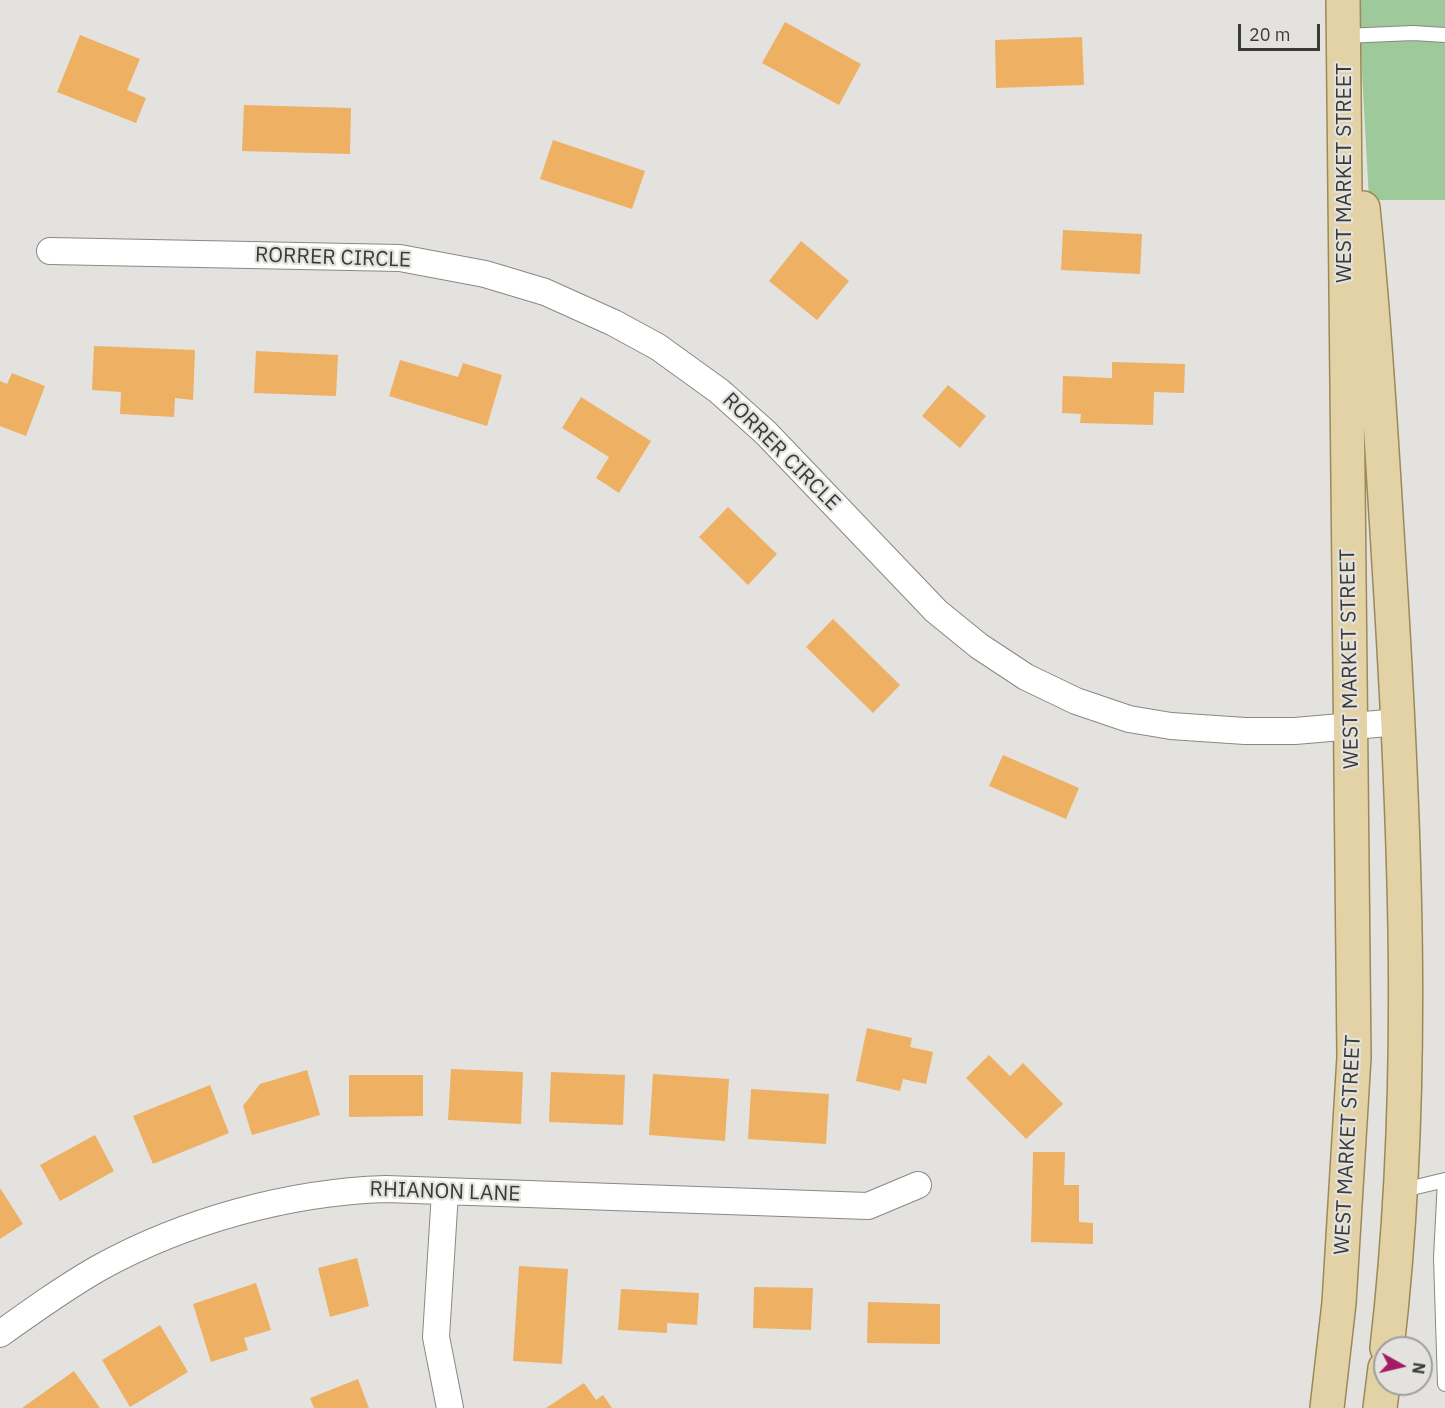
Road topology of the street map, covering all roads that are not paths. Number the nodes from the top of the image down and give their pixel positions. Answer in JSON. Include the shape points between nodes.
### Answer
{"nodes":[{"id":1,"x":1343,"y":0,"type":"edge"},
{"id":2,"x":1445,"y":34,"type":"edge"},
{"id":3,"x":1344,"y":36,"type":"junction"},
{"id":4,"x":50,"y":251,"type":"dead end"},
{"id":5,"x":1399,"y":722,"type":"junction"},
{"id":6,"x":1351,"y":726,"type":"junction"},
{"id":7,"x":1445,"y":1180,"type":"edge"},
{"id":8,"x":918,"y":1185,"type":"dead end"},
{"id":9,"x":1401,"y":1188,"type":"junction"},
{"id":10,"x":445,"y":1192,"type":"junction"},
{"id":11,"x":0,"y":1334,"type":"edge"},
{"id":12,"x":1388,"y":1336,"type":"edge"},
{"id":13,"x":1445,"y":1384,"type":"edge"},
{"id":14,"x":450,"y":1408,"type":"edge"},
{"id":15,"x":1328,"y":1408,"type":"edge"}],
"edges":[{"from":1,"to":3,"type":"main road"},
{"from":2,"to":3,"type":"lane"},
{"from":3,"to":5,"type":"main road","name":"WEST MARKET STREET","via":[[1372,304]]},
{"from":3,"to":6,"type":"main road","name":"WEST MARKET STREET"},
{"from":4,"to":6,"type":"street","name":"RORRER CIRCLE","via":[[400,258],[485,274],[545,292],[658,347],[719,391],[766,433],[936,611],[1026,677],[1076,701],[1129,719],[1171,726],[1245,731]]},
{"from":5,"to":6,"type":"street","name":"RORRER CIRCLE"},
{"from":5,"to":9,"type":"main road","name":"WEST MARKET STREET","via":[[1407,966]]},
{"from":6,"to":15,"type":"main road","name":"WEST MARKET STREET","via":[[1354,1057],[1339,1303]]},
{"from":7,"to":9,"type":"lane"},
{"from":7,"to":13,"type":"lane","via":[[1441,1258]]},
{"from":8,"to":10,"type":"street","name":"RHIANON LANE","via":[[868,1206]]},
{"from":9,"to":12,"type":"main road","name":"WEST MARKET STREET"},
{"from":10,"to":11,"type":"street","name":"RHIANON LANE","via":[[366,1189],[293,1199],[240,1212],[167,1237],[99,1268]]},
{"from":10,"to":14,"type":"street","via":[[436,1337]]}]}
